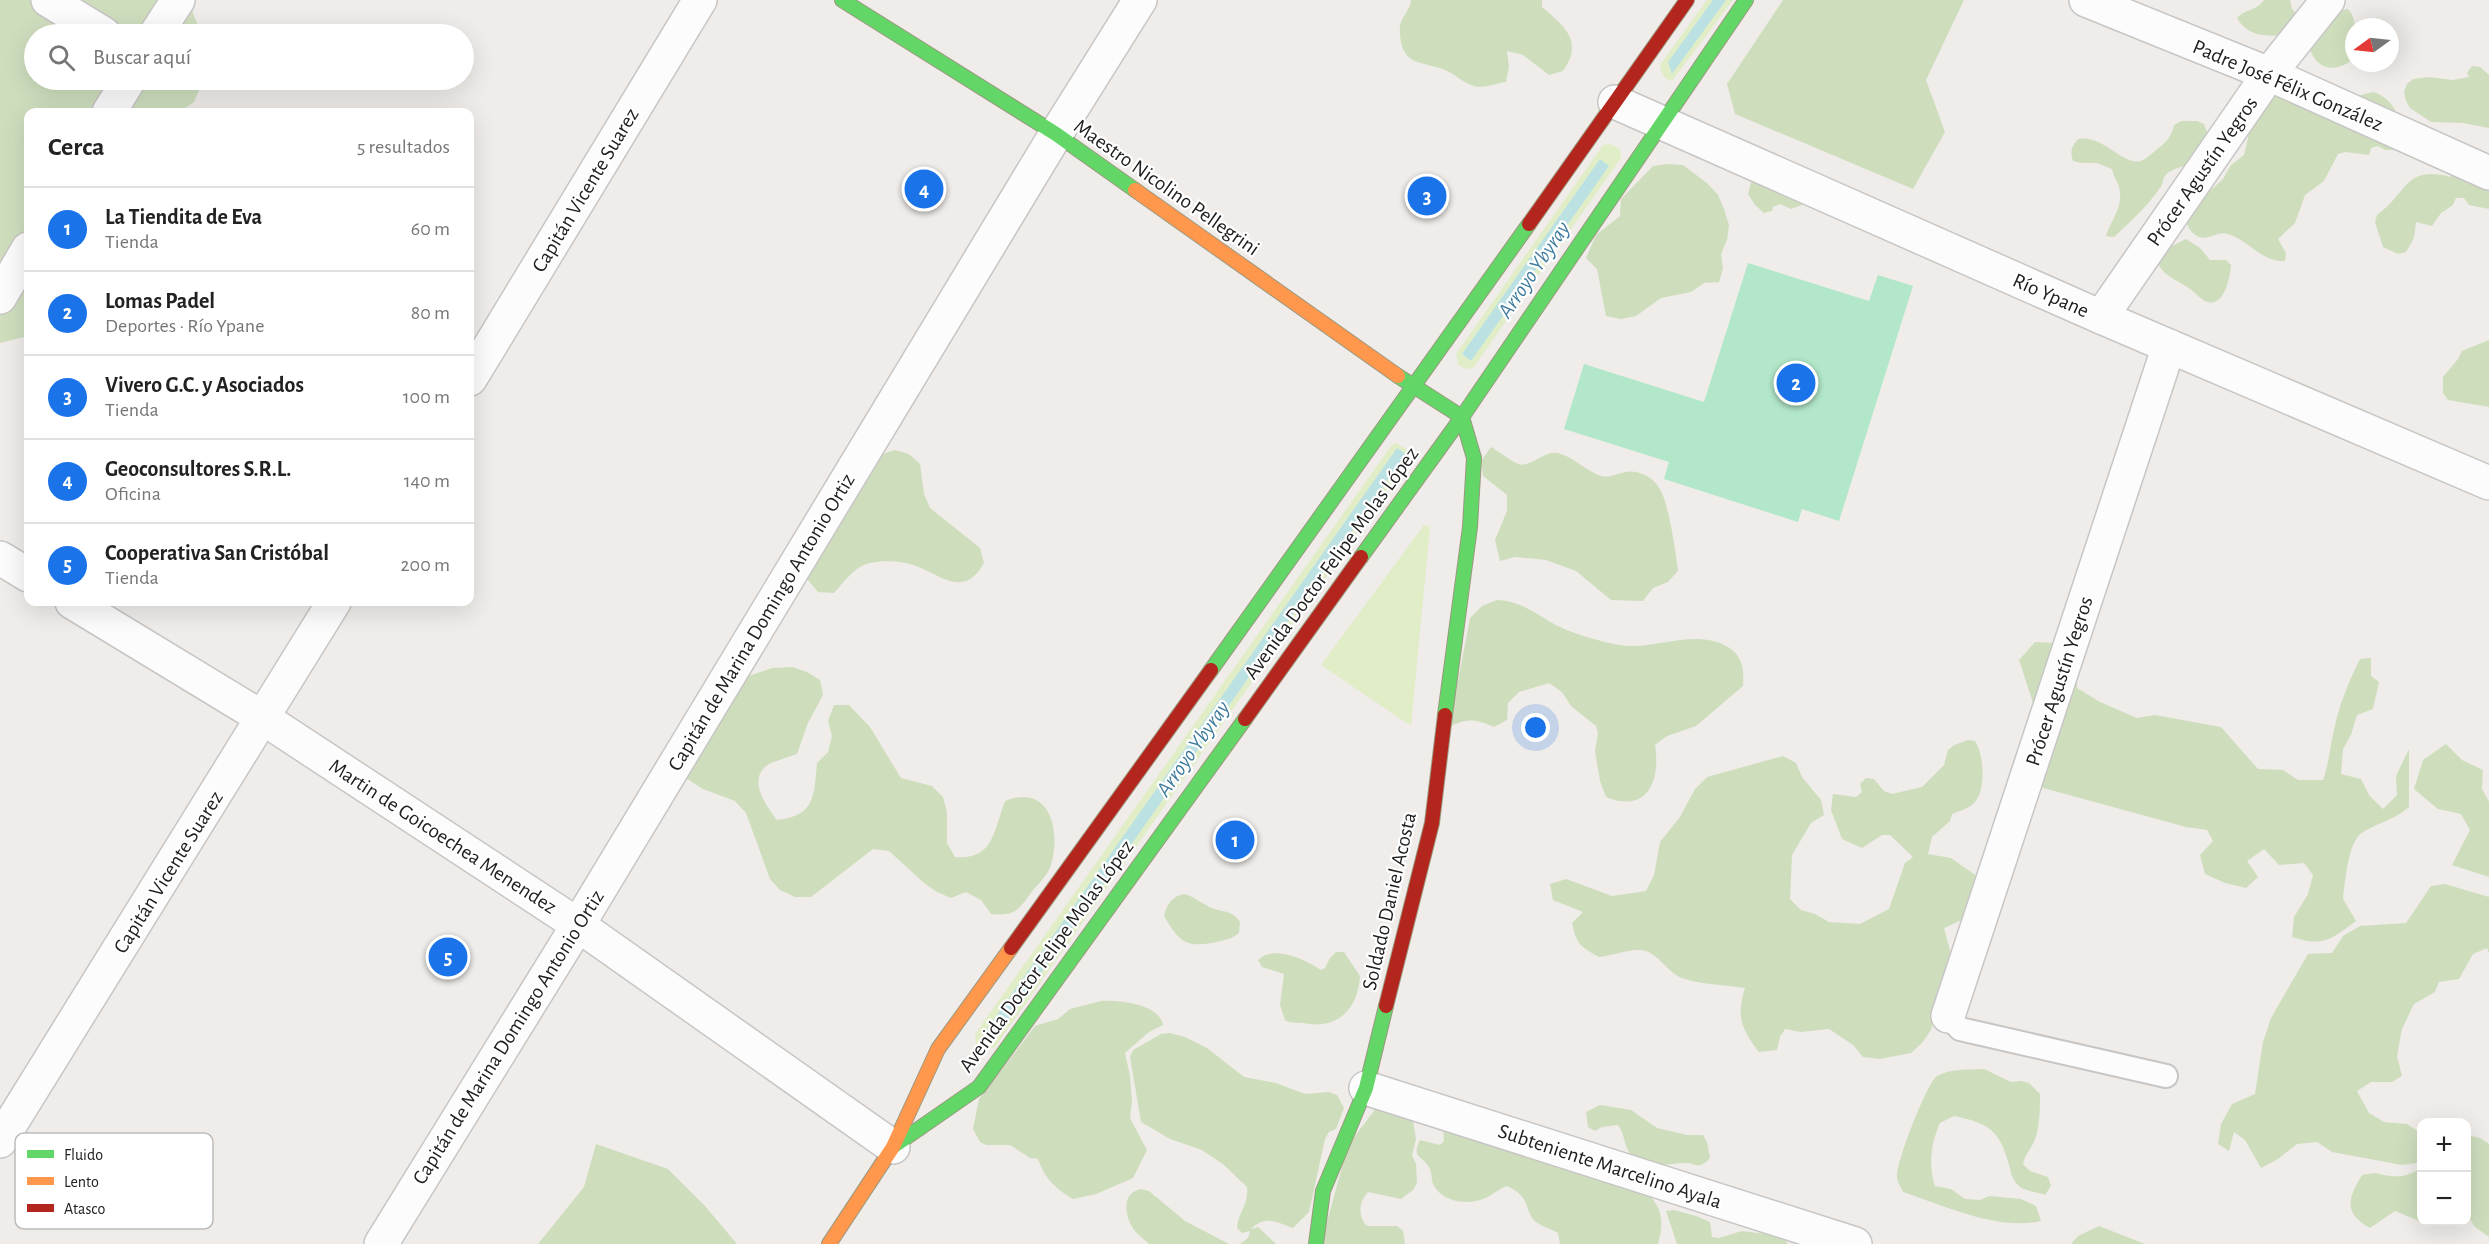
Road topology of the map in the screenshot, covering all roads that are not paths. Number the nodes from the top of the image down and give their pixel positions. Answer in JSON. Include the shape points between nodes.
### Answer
{"nodes":[{"id":1,"x":48,"y":0,"type":"edge"},
{"id":2,"x":178,"y":0,"type":"edge"},
{"id":3,"x":700,"y":0,"type":"edge"},
{"id":4,"x":842,"y":0,"type":"edge"},
{"id":5,"x":1140,"y":0,"type":"edge"},
{"id":6,"x":1687,"y":0,"type":"edge"},
{"id":7,"x":1746,"y":0,"type":"edge"},
{"id":8,"x":2086,"y":0,"type":"edge"},
{"id":9,"x":2328,"y":0,"type":"edge"},
{"id":10,"x":88,"y":24,"type":"edge"},
{"id":11,"x":162,"y":24,"type":"edge"},
{"id":12,"x":2269,"y":74,"type":"junction"},
{"id":13,"x":123,"y":90,"type":"edge"},
{"id":14,"x":1616,"y":102,"type":"junction"},
{"id":15,"x":112,"y":108,"type":"edge"},
{"id":16,"x":1661,"y":123,"type":"junction"},
{"id":17,"x":1056,"y":134,"type":"junction"},
{"id":18,"x":2489,"y":173,"type":"edge"},
{"id":19,"x":24,"y":256,"type":"edge"},
{"id":20,"x":0,"y":297,"type":"edge"},
{"id":21,"x":2101,"y":316,"type":"junction"},
{"id":22,"x":2169,"y":346,"type":"junction"},
{"id":23,"x":474,"y":372,"type":"edge"},
{"id":24,"x":1414,"y":387,"type":"junction"},
{"id":25,"x":1462,"y":417,"type":"junction"},
{"id":26,"x":2489,"y":483,"type":"edge"},
{"id":27,"x":0,"y":558,"type":"edge"},
{"id":28,"x":24,"y":573,"type":"edge"},
{"id":29,"x":79,"y":606,"type":"edge"},
{"id":30,"x":332,"y":606,"type":"edge"},
{"id":31,"x":263,"y":718,"type":"junction"},
{"id":32,"x":578,"y":925,"type":"junction"},
{"id":33,"x":1948,"y":1016,"type":"joint"},
{"id":34,"x":2166,"y":1076,"type":"dead end"},
{"id":35,"x":1366,"y":1088,"type":"junction"},
{"id":36,"x":0,"y":1141,"type":"edge"},
{"id":37,"x":893,"y":1147,"type":"junction"},
{"id":38,"x":1835,"y":1241,"type":"edge"},
{"id":39,"x":381,"y":1244,"type":"edge"},
{"id":40,"x":829,"y":1244,"type":"edge"},
{"id":41,"x":1316,"y":1244,"type":"edge"}],
"edges":[{"from":1,"to":10,"type":"street"},
{"from":2,"to":11,"type":"street"},
{"from":3,"to":23,"type":"street","name":"Capitán Vicente Suarez"},
{"from":4,"to":17,"type":"main road","name":"Maestro Nicolino Pellegrini"},
{"from":5,"to":17,"type":"street","name":"Capitán de Marina Domingo Antonio Ortiz"},
{"from":6,"to":14,"type":"main road","name":"Avenida Doctor Felipe Molas López"},
{"from":7,"to":16,"type":"main road","name":"Avenida Doctor Felipe Molas López"},
{"from":8,"to":12,"type":"street","name":"Padre José Félix González"},
{"from":9,"to":12,"type":"street","name":"Prócer Agustín Yegros"},
{"from":12,"to":18,"type":"street","name":"Padre José Félix González"},
{"from":12,"to":21,"type":"street","name":"Prócer Agustín Yegros"},
{"from":13,"to":15,"type":"street"},
{"from":14,"to":16,"type":"street","name":"Río Ypane"},
{"from":14,"to":24,"type":"main road","name":"Avenida Doctor Felipe Molas López"},
{"from":16,"to":21,"type":"street","name":"Río Ypane"},
{"from":16,"to":25,"type":"main road","name":"Avenida Doctor Felipe Molas López"},
{"from":17,"to":24,"type":"main road","name":"Maestro Nicolino Pellegrini"},
{"from":17,"to":32,"type":"street","name":"Capitán de Marina Domingo Antonio Ortiz"},
{"from":19,"to":20,"type":"street"},
{"from":21,"to":22,"type":"street","name":"Río Ypane"},
{"from":22,"to":26,"type":"street","name":"Río Ypane"},
{"from":22,"to":33,"type":"street","name":"Prócer Agustín Yegros"},
{"from":24,"to":25,"type":"main road","name":"Maestro Nicolino Pellegrini"},
{"from":24,"to":37,"type":"main road","name":"Avenida Doctor Felipe Molas López","via":[[938,1049]]},
{"from":25,"to":35,"type":"main road","name":"Soldado Daniel Acosta","via":[[1474,458],[1470,527],[1432,824]]},
{"from":25,"to":37,"type":"main road","name":"Avenida Doctor Felipe Molas López","via":[[979,1087]]},
{"from":27,"to":28,"type":"street"},
{"from":29,"to":31,"type":"street","name":"Martin de Goicoechea Menendez"},
{"from":30,"to":31,"type":"street","name":"Capitán Vicente Suarez"},
{"from":31,"to":32,"type":"street","name":"Martin de Goicoechea Menendez"},
{"from":31,"to":36,"type":"street","name":"Capitán Vicente Suarez"},
{"from":32,"to":37,"type":"street","name":"Martin de Goicoechea Menendez"},
{"from":32,"to":39,"type":"street","name":"Capitán de Marina Domingo Antonio Ortiz"},
{"from":33,"to":34,"type":"lane","via":[[1960,1029]]},
{"from":35,"to":38,"type":"street","name":"Subteniente Marcelino Ayala"},
{"from":35,"to":41,"type":"main road","name":"Soldado Daniel Acosta","via":[[1323,1191]]},
{"from":37,"to":40,"type":"main road","name":"Avenida Doctor Felipe Molas López"}]}
